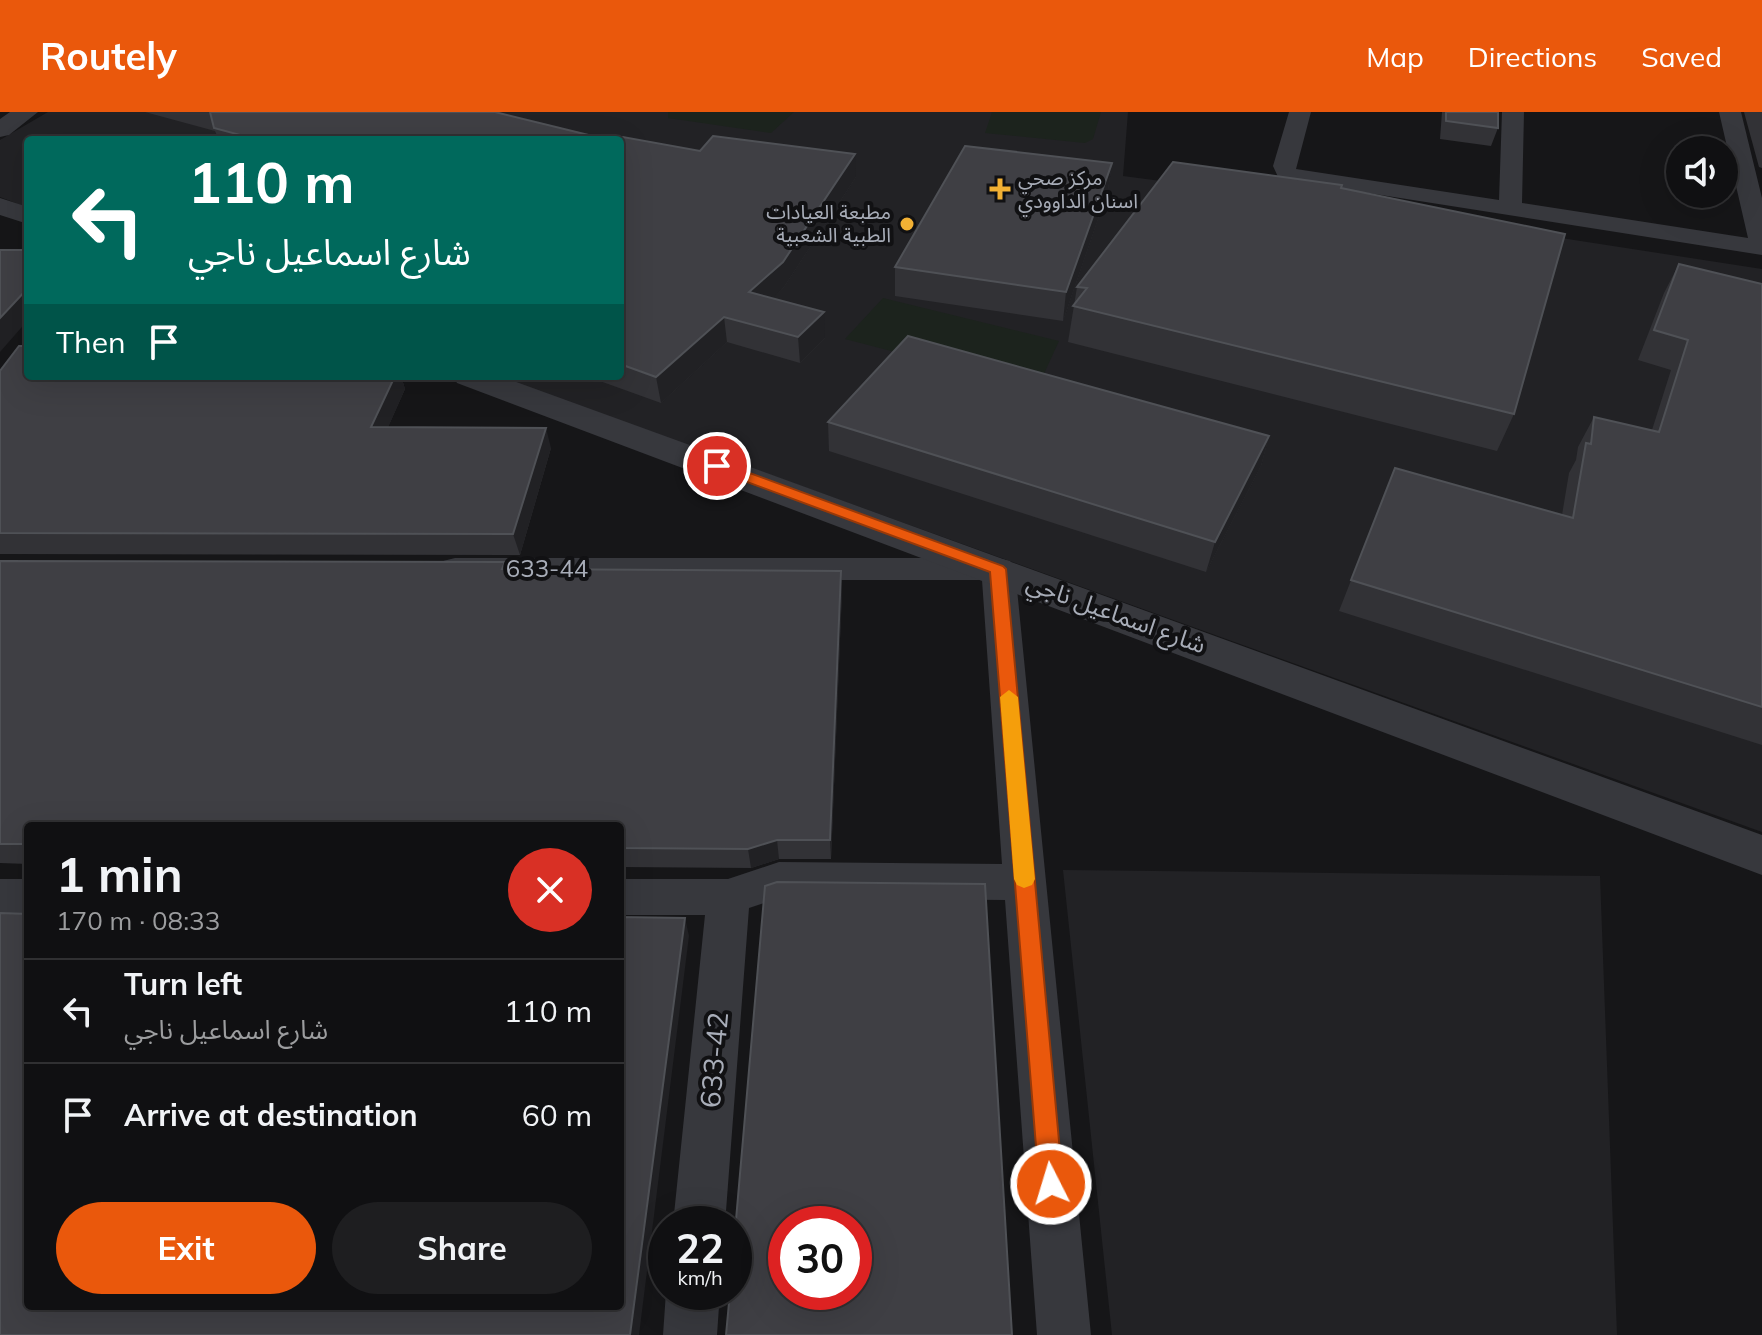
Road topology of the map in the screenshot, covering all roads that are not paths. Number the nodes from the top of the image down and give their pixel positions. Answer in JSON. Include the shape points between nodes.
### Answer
{"nodes":[{"id":1,"x":26,"y":112,"type":"edge"},
{"id":2,"x":1300,"y":112,"type":"edge"},
{"id":3,"x":1513,"y":112,"type":"edge"},
{"id":4,"x":1730,"y":112,"type":"edge"},
{"id":5,"x":0,"y":130,"type":"edge"},
{"id":6,"x":0,"y":206,"type":"edge"},
{"id":7,"x":1510,"y":210,"type":"junction"},
{"id":8,"x":24,"y":215,"type":"edge"},
{"id":9,"x":1762,"y":248,"type":"edge"},
{"id":10,"x":480,"y":380,"type":"edge"},
{"id":11,"x":428,"y":569,"type":"edge"},
{"id":12,"x":998,"y":569,"type":"junction"},
{"id":13,"x":1762,"y":855,"type":"edge"},
{"id":14,"x":1025,"y":882,"type":"junction"},
{"id":15,"x":0,"y":897,"type":"edge"},
{"id":16,"x":24,"y":897,"type":"edge"},
{"id":17,"x":624,"y":897,"type":"edge"},
{"id":18,"x":728,"y":897,"type":"junction"},
{"id":19,"x":701,"y":1206,"type":"edge"},
{"id":20,"x":692,"y":1310,"type":"edge"},
{"id":21,"x":690,"y":1335,"type":"edge"},
{"id":22,"x":1064,"y":1335,"type":"edge"}],
"edges":[{"from":1,"to":5,"type":"street"},
{"from":2,"to":7,"type":"street","via":[[1284,166],[1287,174]]},
{"from":3,"to":7,"type":"street"},
{"from":4,"to":9,"type":"street"},
{"from":6,"to":8,"type":"street"},
{"from":7,"to":9,"type":"street"},
{"from":10,"to":12,"type":"street","name":"شارع اسماعيل ناجي"},
{"from":11,"to":12,"type":"street","name":"633-44"},
{"from":12,"to":13,"type":"street","name":"شارع اسماعيل ناجي"},
{"from":12,"to":14,"type":"street"},
{"from":14,"to":18,"type":"street","via":[[779,880]]},
{"from":14,"to":22,"type":"street"},
{"from":15,"to":16,"type":"street"},
{"from":17,"to":18,"type":"street"},
{"from":18,"to":19,"type":"street","name":"633-42"},
{"from":20,"to":21,"type":"street"}]}
